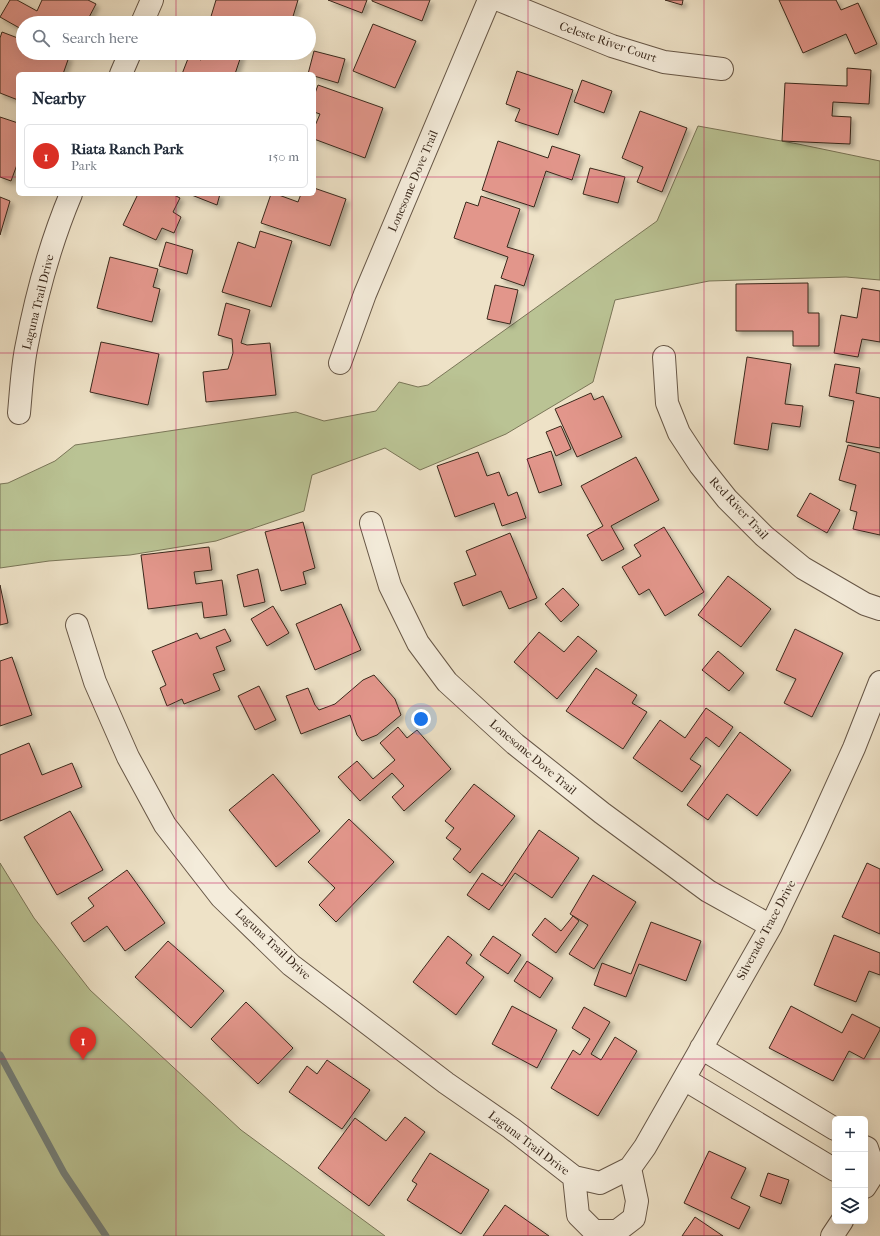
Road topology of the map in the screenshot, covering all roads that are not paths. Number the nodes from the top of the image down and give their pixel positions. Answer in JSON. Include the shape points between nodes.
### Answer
{"nodes":[{"id":1,"x":152,"y":0,"type":"edge"},
{"id":2,"x":489,"y":0,"type":"edge"},
{"id":3,"x":499,"y":0,"type":"edge"},
{"id":4,"x":145,"y":16,"type":"edge"},
{"id":5,"x":127,"y":60,"type":"edge"},
{"id":6,"x":722,"y":69,"type":"dead end"},
{"id":7,"x":122,"y":72,"type":"edge"},
{"id":8,"x":70,"y":196,"type":"edge"},
{"id":9,"x":664,"y":357,"type":"dead end"},
{"id":10,"x":340,"y":363,"type":"dead end"},
{"id":11,"x":19,"y":413,"type":"dead end"},
{"id":12,"x":371,"y":522,"type":"dead end"},
{"id":13,"x":880,"y":609,"type":"edge"},
{"id":14,"x":76,"y":625,"type":"dead end"},
{"id":15,"x":880,"y":682,"type":"edge"},
{"id":16,"x":771,"y":926,"type":"junction"},
{"id":17,"x":702,"y":1048,"type":"junction"},
{"id":18,"x":684,"y":1079,"type":"junction"},
{"id":19,"x":780,"y":1096,"type":"junction"},
{"id":20,"x":762,"y":1126,"type":"junction"},
{"id":21,"x":832,"y":1127,"type":"edge"},
{"id":22,"x":868,"y":1152,"type":"edge"},
{"id":23,"x":630,"y":1168,"type":"junction"},
{"id":24,"x":832,"y":1168,"type":"edge"},
{"id":25,"x":873,"y":1174,"type":"edge"},
{"id":26,"x":574,"y":1177,"type":"junction"},
{"id":27,"x":840,"y":1224,"type":"edge"},
{"id":28,"x":832,"y":1236,"type":"edge"}],
"edges":[{"from":1,"to":4,"type":"street"},
{"from":2,"to":10,"type":"street","name":"Lonesome Dove Trail","via":[[365,294]]},
{"from":3,"to":6,"type":"street","name":"Celeste River Court","via":[[612,46],[664,62]]},
{"from":5,"to":7,"type":"street"},
{"from":8,"to":11,"type":"street","name":"Laguna Trail Drive","via":[[59,221],[39,290],[26,350]]},
{"from":9,"to":13,"type":"street","name":"Red River Trail","via":[[667,403],[679,433],[700,465],[728,499],[764,536],[803,568],[865,604]]},
{"from":12,"to":16,"type":"street","name":"Lonesome Dove Trail","via":[[390,586],[418,643],[447,682],[515,744],[602,813],[708,891]]},
{"from":14,"to":26,"type":"street","name":"Laguna Trail Drive","via":[[95,682],[128,757],[165,824],[221,896],[291,965]]},
{"from":15,"to":16,"type":"street","name":"Silverado Trace Drive","via":[[815,834]]},
{"from":16,"to":17,"type":"street","name":"Silverado Trace Drive"},
{"from":17,"to":18,"type":"street","name":"Silverado Trace Drive"},
{"from":17,"to":19,"type":"street"},
{"from":18,"to":20,"type":"street"},
{"from":18,"to":23,"type":"street","name":"Silverado Trace Drive"},
{"from":19,"to":20,"type":"street"},
{"from":19,"to":21,"type":"street"},
{"from":20,"to":24,"type":"street"},
{"from":22,"to":25,"type":"street"},
{"from":23,"to":26,"type":"street","name":"Laguna Trail Drive","via":[[600,1182]]},
{"from":23,"to":26,"type":"street","name":"Laguna Trail Drive","via":[[638,1201],[634,1218],[617,1231],[594,1231],[578,1214]]},
{"from":27,"to":28,"type":"street"}]}
